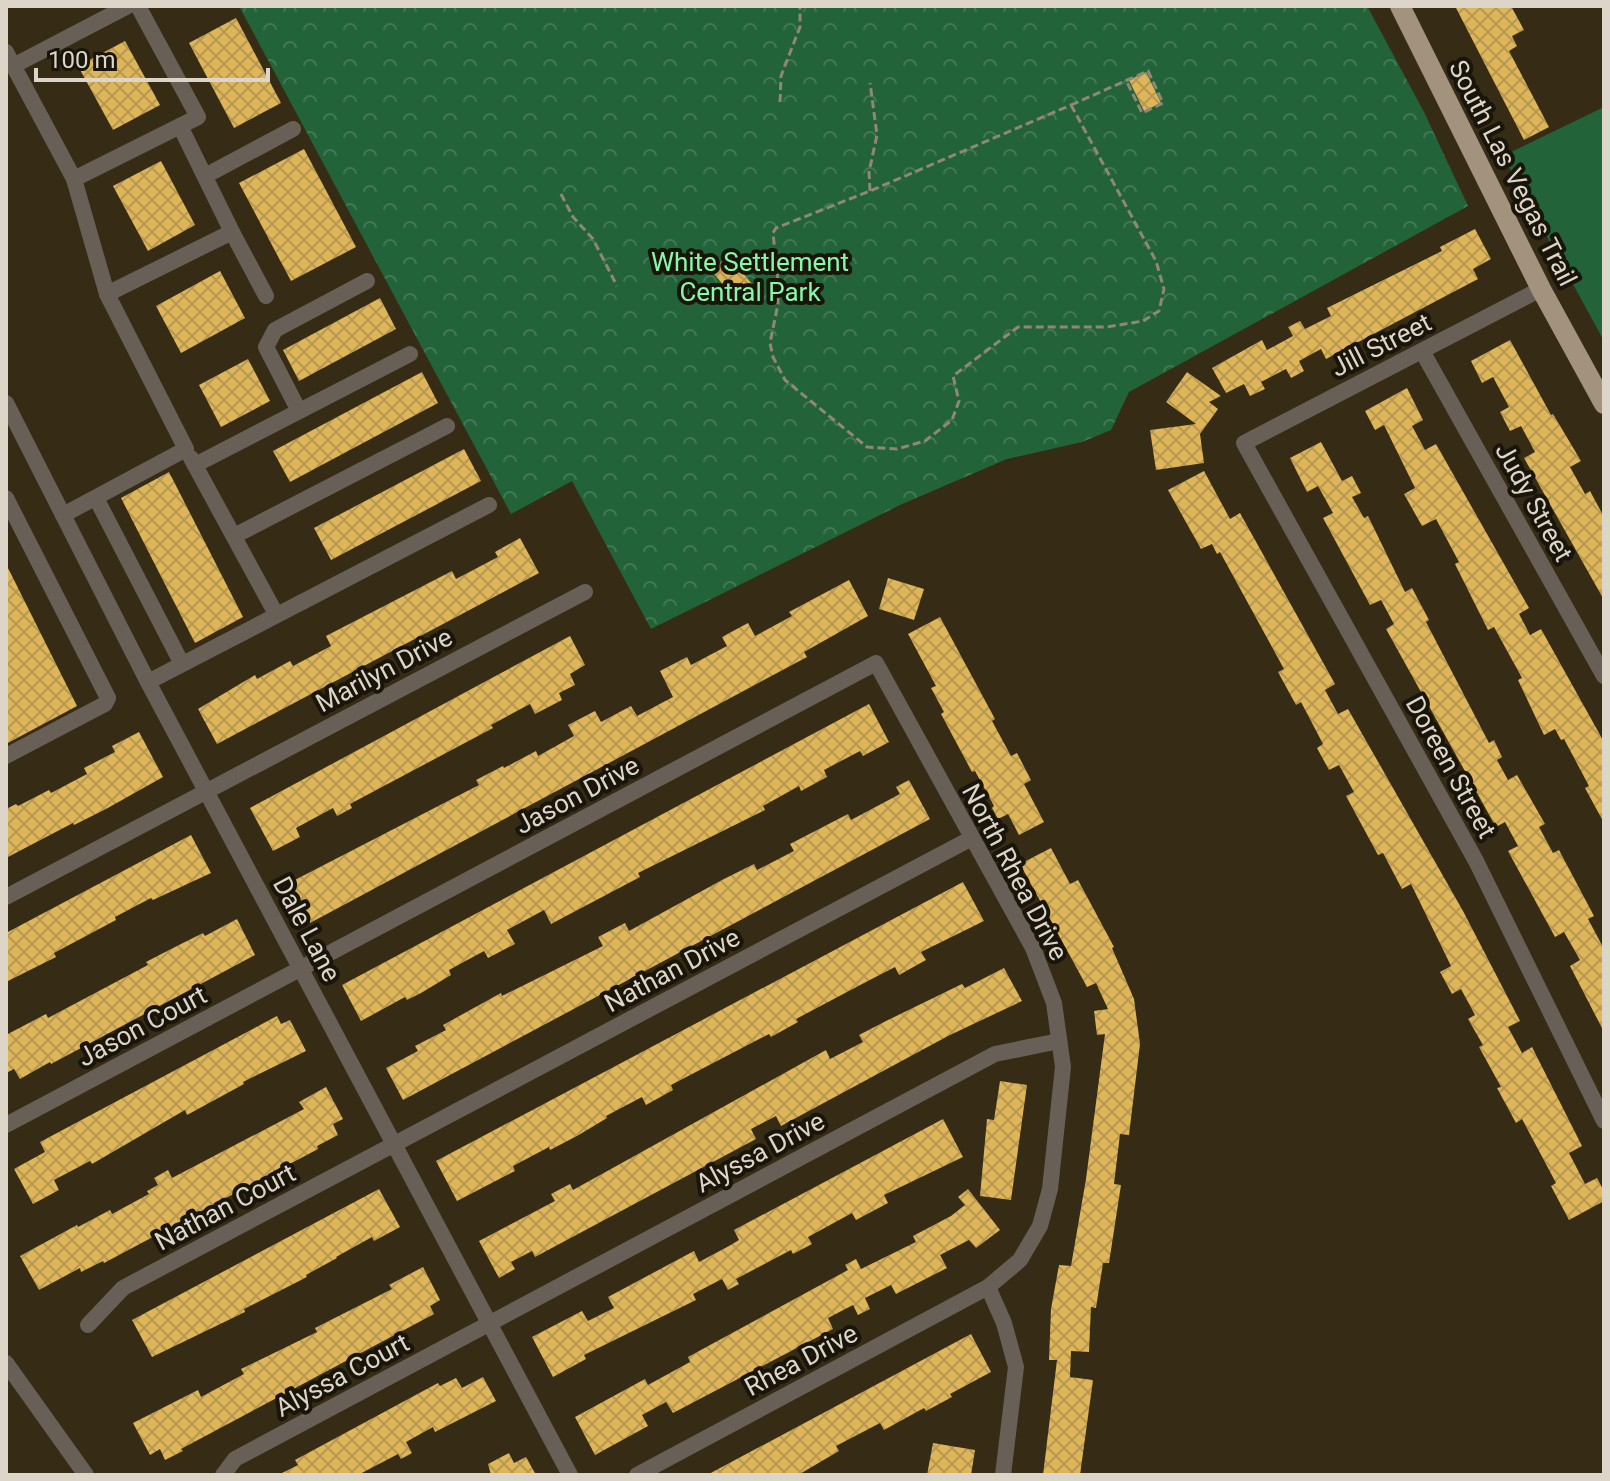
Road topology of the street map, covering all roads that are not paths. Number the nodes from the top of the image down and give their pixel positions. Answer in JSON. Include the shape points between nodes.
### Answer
{"nodes":[{"id":1,"x":128,"y":6,"type":"edge"},
{"id":2,"x":138,"y":6,"type":"edge"},
{"id":3,"x":1400,"y":6,"type":"edge"},
{"id":4,"x":10,"y":59,"type":"edge"},
{"id":5,"x":180,"y":126,"type":"junction"},
{"id":6,"x":293,"y":129,"type":"dead end"},
{"id":7,"x":205,"y":176,"type":"junction"},
{"id":8,"x":74,"y":179,"type":"junction"},
{"id":9,"x":232,"y":232,"type":"junction"},
{"id":10,"x":367,"y":281,"type":"dead end"},
{"id":11,"x":1541,"y":289,"type":"junction"},
{"id":12,"x":107,"y":294,"type":"junction"},
{"id":13,"x":266,"y":296,"type":"dead end"},
{"id":14,"x":1422,"y":351,"type":"junction"},
{"id":15,"x":410,"y":354,"type":"dead end"},
{"id":16,"x":6,"y":403,"type":"edge"},
{"id":17,"x":1604,"y":404,"type":"edge"},
{"id":18,"x":299,"y":411,"type":"junction"},
{"id":19,"x":447,"y":426,"type":"dead end"},
{"id":20,"x":1244,"y":443,"type":"joint"},
{"id":21,"x":186,"y":449,"type":"junction"},
{"id":22,"x":195,"y":465,"type":"junction"},
{"id":23,"x":6,"y":498,"type":"edge"},
{"id":24,"x":96,"y":498,"type":"junction"},
{"id":25,"x":489,"y":505,"type":"dead end"},
{"id":26,"x":63,"y":515,"type":"junction"},
{"id":27,"x":234,"y":536,"type":"junction"},
{"id":28,"x":585,"y":592,"type":"dead end"},
{"id":29,"x":276,"y":614,"type":"junction"},
{"id":30,"x":876,"y":663,"type":"joint"},
{"id":31,"x":182,"y":664,"type":"junction"},
{"id":32,"x":1604,"y":676,"type":"edge"},
{"id":33,"x":148,"y":682,"type":"junction"},
{"id":34,"x":6,"y":756,"type":"edge"},
{"id":35,"x":206,"y":790,"type":"junction"},
{"id":36,"x":972,"y":838,"type":"junction"},
{"id":37,"x":6,"y":897,"type":"edge"},
{"id":38,"x":300,"y":969,"type":"junction"},
{"id":39,"x":1059,"y":1041,"type":"junction"},
{"id":40,"x":1604,"y":1121,"type":"edge"},
{"id":41,"x":6,"y":1125,"type":"edge"},
{"id":42,"x":394,"y":1145,"type":"junction"},
{"id":43,"x":988,"y":1287,"type":"junction"},
{"id":44,"x":489,"y":1324,"type":"junction"},
{"id":45,"x":88,"y":1325,"type":"dead end"},
{"id":46,"x":6,"y":1363,"type":"edge"},
{"id":47,"x":86,"y":1475,"type":"edge"},
{"id":48,"x":223,"y":1475,"type":"edge"},
{"id":49,"x":570,"y":1475,"type":"edge"},
{"id":50,"x":637,"y":1475,"type":"edge"},
{"id":51,"x":1003,"y":1475,"type":"edge"}],
"edges":[{"from":1,"to":4,"type":"street"},
{"from":2,"to":5,"type":"street","via":[[198,117]]},
{"from":3,"to":11,"type":"main road","name":"South Las Vegas Trail"},
{"from":4,"to":8,"type":"street"},
{"from":5,"to":7,"type":"street"},
{"from":5,"to":8,"type":"street"},
{"from":6,"to":7,"type":"street"},
{"from":7,"to":9,"type":"street"},
{"from":8,"to":12,"type":"street"},
{"from":9,"to":12,"type":"street"},
{"from":9,"to":13,"type":"street"},
{"from":10,"to":18,"type":"street","via":[[275,330],[266,347]]},
{"from":11,"to":14,"type":"street","name":"Jill Street"},
{"from":11,"to":17,"type":"main road","name":"South Las Vegas Trail"},
{"from":12,"to":21,"type":"street"},
{"from":14,"to":20,"type":"street","name":"Jill Street"},
{"from":14,"to":32,"type":"street","name":"Judy Street"},
{"from":15,"to":18,"type":"street"},
{"from":16,"to":26,"type":"street","name":"Dale Lane"},
{"from":18,"to":22,"type":"street"},
{"from":19,"to":27,"type":"street"},
{"from":20,"to":40,"type":"street","name":"Doreen Street","via":[[1476,861]]},
{"from":21,"to":22,"type":"street"},
{"from":21,"to":24,"type":"street"},
{"from":22,"to":27,"type":"street"},
{"from":23,"to":34,"type":"street","via":[[108,698]]},
{"from":24,"to":26,"type":"street"},
{"from":24,"to":31,"type":"street"},
{"from":25,"to":29,"type":"street"},
{"from":26,"to":33,"type":"street","name":"Dale Lane"},
{"from":27,"to":29,"type":"street"},
{"from":28,"to":35,"type":"street","name":"Marilyn Drive"},
{"from":29,"to":31,"type":"street"},
{"from":30,"to":36,"type":"street","name":"North Rhea Drive"},
{"from":30,"to":38,"type":"street","name":"Jason Drive"},
{"from":31,"to":33,"type":"street"},
{"from":33,"to":35,"type":"street","name":"Dale Lane"},
{"from":35,"to":37,"type":"street","name":"Marilyn Drive"},
{"from":35,"to":38,"type":"street","name":"Dale Lane"},
{"from":36,"to":39,"type":"street","name":"North Rhea Drive","via":[[1033,948],[1054,1003]]},
{"from":36,"to":42,"type":"street","name":"Nathan Drive"},
{"from":38,"to":41,"type":"street","name":"Jason Court"},
{"from":38,"to":42,"type":"street","name":"Dale Lane"},
{"from":39,"to":43,"type":"street","name":"North Rhea Drive","via":[[1063,1067],[1050,1189],[1040,1226],[1020,1260]]},
{"from":39,"to":44,"type":"street","name":"Alyssa Drive","via":[[995,1054]]},
{"from":42,"to":44,"type":"street","name":"Dale Lane"},
{"from":42,"to":45,"type":"street","name":"Nathan Court","via":[[123,1288]]},
{"from":43,"to":50,"type":"street","name":"Rhea Drive"},
{"from":43,"to":51,"type":"street","via":[[1016,1367]]},
{"from":44,"to":48,"type":"street","name":"Alyssa Court","via":[[235,1459]]},
{"from":44,"to":49,"type":"street","name":"Dale Lane"},
{"from":46,"to":47,"type":"street"}]}
